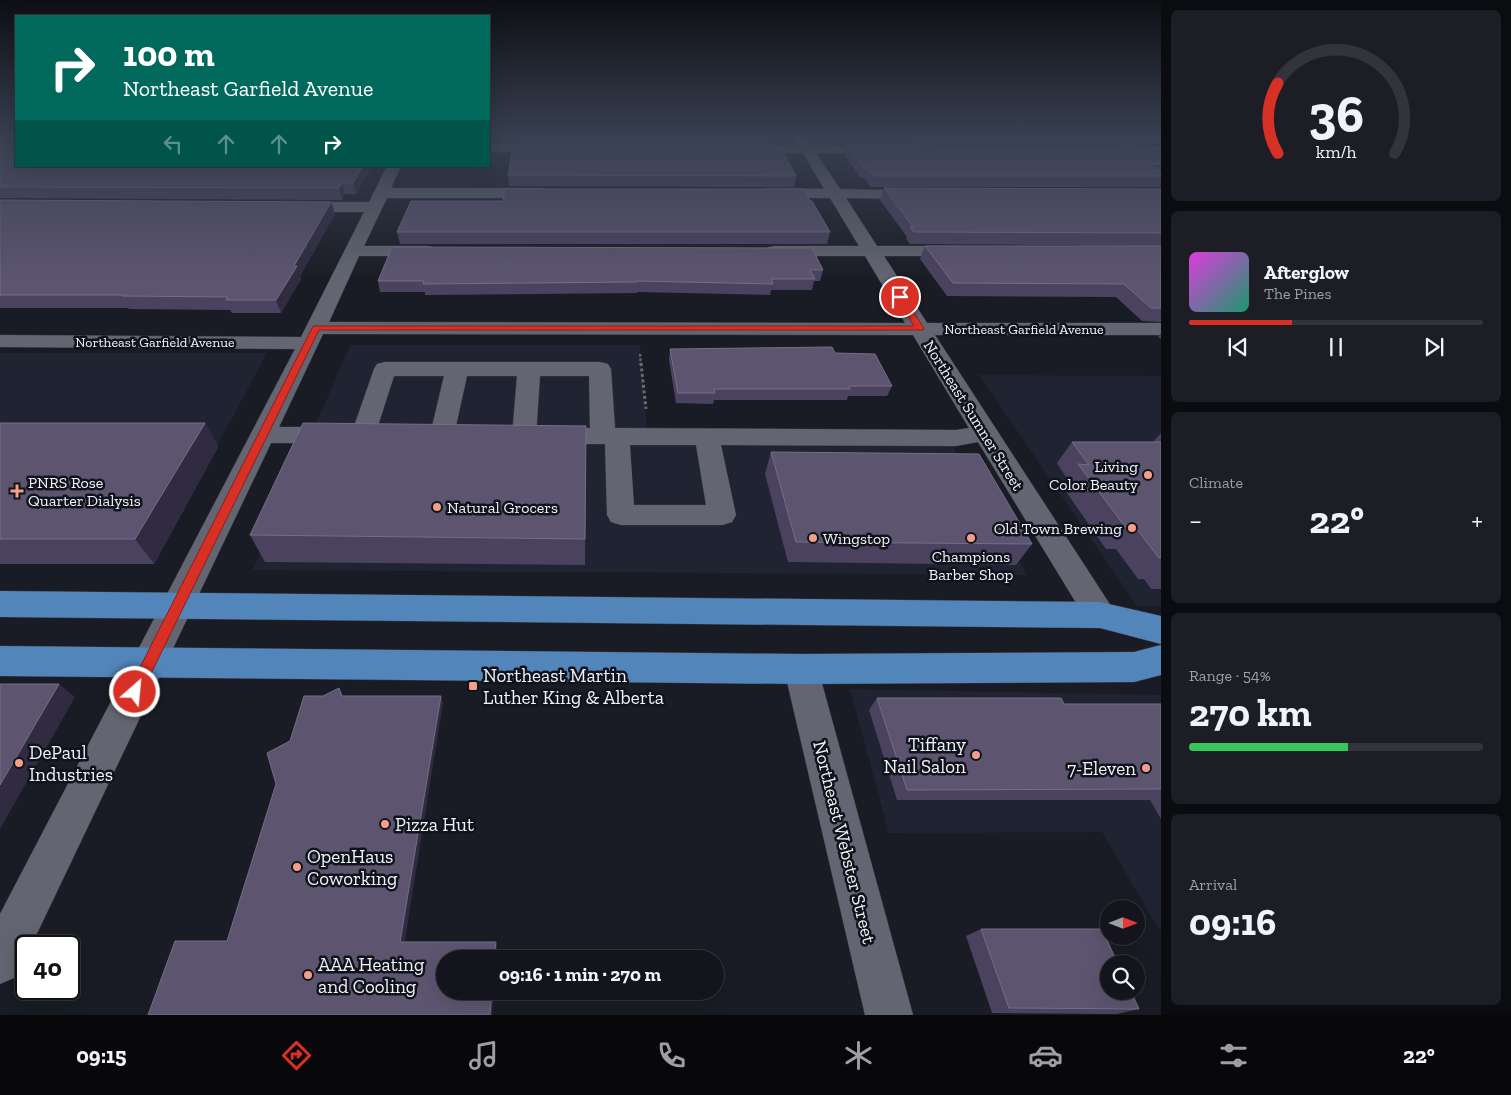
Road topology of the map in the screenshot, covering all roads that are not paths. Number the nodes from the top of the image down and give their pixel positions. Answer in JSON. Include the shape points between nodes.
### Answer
{"nodes":[{"id":1,"x":385,"y":185,"type":"edge"},
{"id":2,"x":830,"y":185,"type":"edge"},
{"id":3,"x":556,"y":193,"type":"edge"},
{"id":4,"x":755,"y":193,"type":"edge"},
{"id":5,"x":835,"y":194,"type":"junction"},
{"id":6,"x":934,"y":194,"type":"edge"},
{"id":7,"x":378,"y":200,"type":"junction"},
{"id":8,"x":276,"y":206,"type":"edge"},
{"id":9,"x":354,"y":250,"type":"junction"},
{"id":10,"x":443,"y":251,"type":"edge"},
{"id":11,"x":762,"y":251,"type":"edge"},
{"id":12,"x":871,"y":251,"type":"junction"},
{"id":13,"x":981,"y":252,"type":"edge"},
{"id":14,"x":920,"y":328,"type":"junction"},
{"id":15,"x":1161,"y":329,"type":"edge"},
{"id":16,"x":313,"y":335,"type":"junction"},
{"id":17,"x":0,"y":341,"type":"edge"},
{"id":18,"x":457,"y":369,"type":"junction"},
{"id":19,"x":529,"y":369,"type":"junction"},
{"id":20,"x":607,"y":432,"type":"junction"},
{"id":21,"x":986,"y":433,"type":"junction"},
{"id":22,"x":263,"y":435,"type":"junction"},
{"id":23,"x":469,"y":436,"type":"edge"},
{"id":24,"x":707,"y":437,"type":"junction"},
{"id":25,"x":0,"y":604,"type":"edge"},
{"id":26,"x":178,"y":606,"type":"junction"},
{"id":27,"x":1100,"y":615,"type":"junction"},
{"id":28,"x":1161,"y":630,"type":"edge"},
{"id":29,"x":0,"y":660,"type":"edge"},
{"id":30,"x":1161,"y":660,"type":"edge"},
{"id":31,"x":150,"y":662,"type":"junction"},
{"id":32,"x":801,"y":669,"type":"junction"},
{"id":33,"x":0,"y":961,"type":"edge"},
{"id":34,"x":889,"y":1015,"type":"edge"}],
"edges":[{"from":1,"to":7,"type":"street"},
{"from":2,"to":5,"type":"street","name":"Northeast Sumner Street"},
{"from":3,"to":7,"type":"street"},
{"from":4,"to":5,"type":"street"},
{"from":5,"to":6,"type":"street"},
{"from":5,"to":12,"type":"street","name":"Northeast Sumner Street"},
{"from":7,"to":8,"type":"street"},
{"from":7,"to":9,"type":"street"},
{"from":9,"to":10,"type":"street"},
{"from":9,"to":16,"type":"street"},
{"from":11,"to":12,"type":"street"},
{"from":12,"to":13,"type":"street"},
{"from":12,"to":14,"type":"street","name":"Northeast Sumner Street"},
{"from":14,"to":15,"type":"street","name":"Northeast Garfield Avenue"},
{"from":14,"to":16,"type":"street","name":"Northeast Garfield Avenue","via":[[637,328]]},
{"from":14,"to":21,"type":"street","name":"Northeast Sumner Street"},
{"from":16,"to":17,"type":"street","name":"Northeast Garfield Avenue"},
{"from":16,"to":22,"type":"street"},
{"from":18,"to":19,"type":"street"},
{"from":18,"to":22,"type":"street","via":[[385,369],[372,435]]},
{"from":18,"to":23,"type":"street","via":[[432,435]]},
{"from":19,"to":20,"type":"street","via":[[600,369]]},
{"from":19,"to":20,"type":"street","via":[[515,436]]},
{"from":20,"to":24,"type":"street"},
{"from":20,"to":24,"type":"street","via":[[621,515],[722,515]]},
{"from":21,"to":24,"type":"street","via":[[956,438]]},
{"from":21,"to":27,"type":"street","name":"Northeast Sumner Street"},
{"from":22,"to":26,"type":"street"},
{"from":25,"to":26,"type":"main road"},
{"from":26,"to":27,"type":"main road"},
{"from":26,"to":31,"type":"street"},
{"from":27,"to":28,"type":"main road"},
{"from":29,"to":31,"type":"main road"},
{"from":30,"to":32,"type":"main road","via":[[1134,667]]},
{"from":31,"to":32,"type":"main road"},
{"from":31,"to":33,"type":"street"},
{"from":32,"to":34,"type":"street","name":"Northeast Webster Street"}]}
